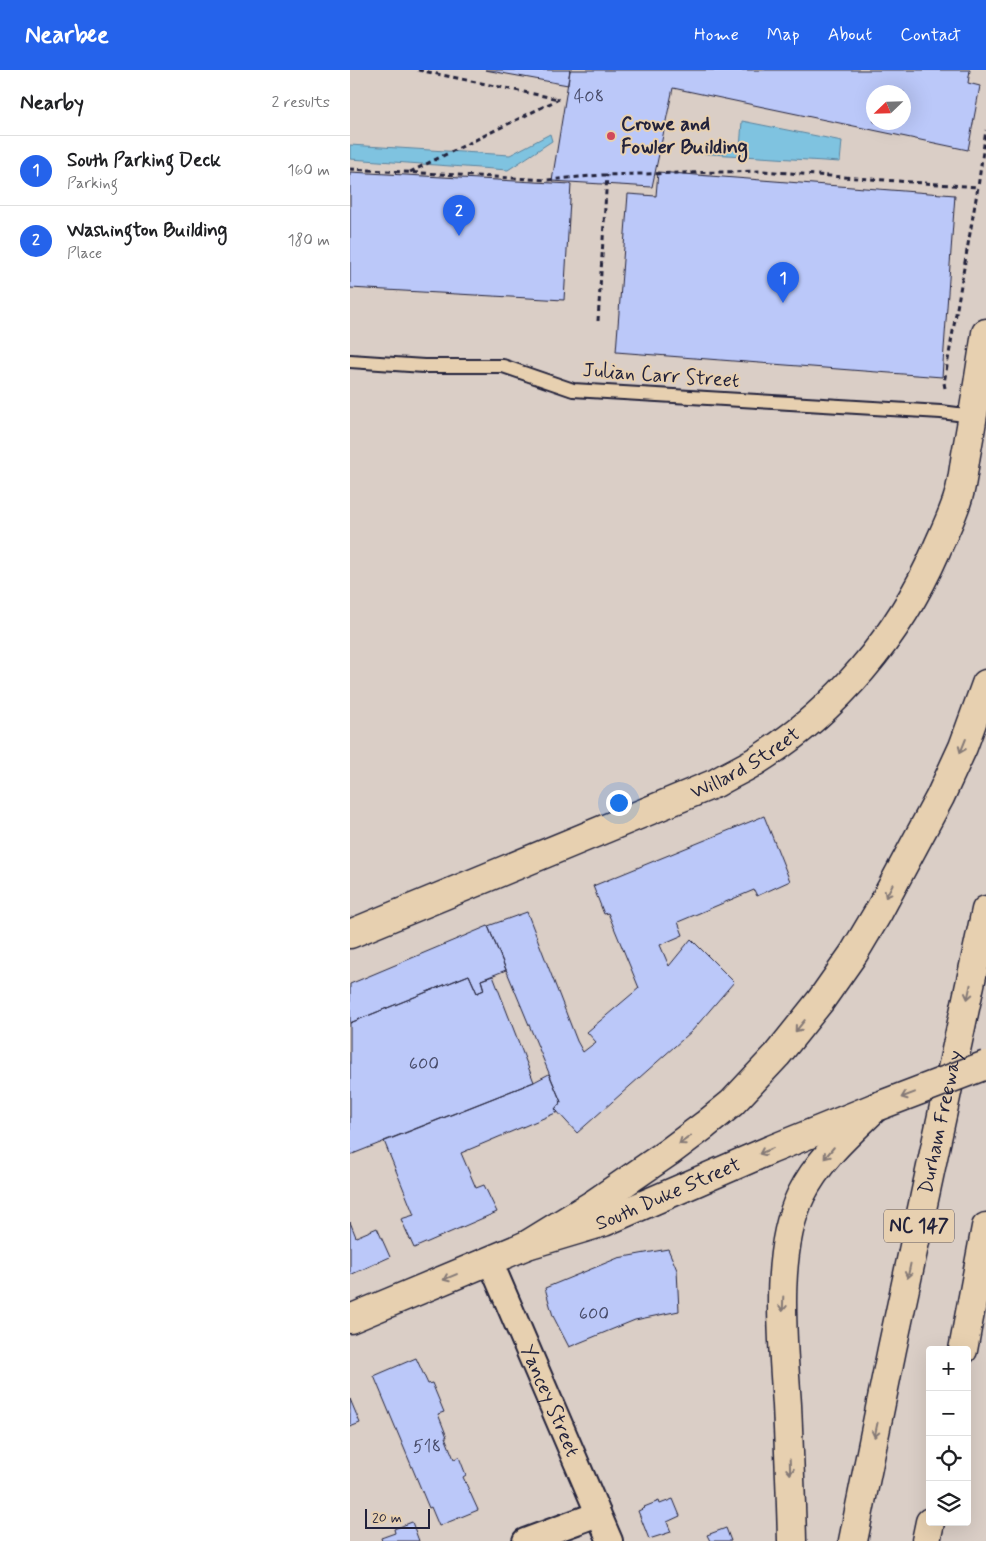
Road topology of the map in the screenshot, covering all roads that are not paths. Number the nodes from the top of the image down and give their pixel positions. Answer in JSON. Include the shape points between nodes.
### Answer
{"nodes":[{"id":1,"x":986,"y":333,"type":"edge"},
{"id":2,"x":350,"y":361,"type":"edge"},
{"id":3,"x":973,"y":416,"type":"junction"},
{"id":4,"x":986,"y":684,"type":"edge"},
{"id":5,"x":986,"y":910,"type":"edge"},
{"id":6,"x":350,"y":934,"type":"edge"},
{"id":7,"x":986,"y":1065,"type":"edge"},
{"id":8,"x":876,"y":1107,"type":"junction"},
{"id":9,"x":986,"y":1227,"type":"edge"},
{"id":10,"x":527,"y":1245,"type":"junction"},
{"id":11,"x":490,"y":1261,"type":"junction"},
{"id":12,"x":350,"y":1319,"type":"edge"},
{"id":13,"x":964,"y":1346,"type":"edge"},
{"id":14,"x":598,"y":1514,"type":"junction"},
{"id":15,"x":929,"y":1526,"type":"edge"},
{"id":16,"x":525,"y":1541,"type":"edge"},
{"id":17,"x":610,"y":1541,"type":"edge"},
{"id":18,"x":792,"y":1541,"type":"edge"},
{"id":19,"x":853,"y":1541,"type":"edge"},
{"id":20,"x":926,"y":1541,"type":"edge"}],
"edges":[{"from":1,"to":3,"type":"main road","name":"Willard Street"},
{"from":2,"to":3,"type":"lane","name":"Julian Carr Street","via":[[424,366],[503,366],[574,390]]},
{"from":3,"to":6,"type":"main road","name":"Willard Street","via":[[959,494],[924,578],[901,618],[871,658],[818,714],[756,761],[716,783]]},
{"from":4,"to":10,"type":"main road","one_way":true,"via":[[963,747],[940,796],[879,911],[854,953],[783,1047],[732,1103],[705,1125],[592,1205]]},
{"from":5,"to":19,"type":"main road","name":"Durham Freeway","number":"NC 147","one_way":true},
{"from":7,"to":8,"type":"main road","name":"South Duke Street","one_way":true,"bridge":true},
{"from":8,"to":10,"type":"main road","name":"South Duke Street","one_way":true,"via":[[604,1222]]},
{"from":8,"to":18,"type":"main road","one_way":true,"via":[[821,1163],[800,1196],[790,1223],[784,1263],[782,1327]]},
{"from":9,"to":13,"type":"main road","number":"NC 147"},
{"from":10,"to":11,"type":"main road","name":"South Duke Street"},
{"from":11,"to":12,"type":"main road","name":"South Duke Street","one_way":true},
{"from":11,"to":14,"type":"street","name":"Yancey Street"},
{"from":14,"to":16,"type":"street"},
{"from":14,"to":17,"type":"street","name":"Yancey Street"},
{"from":15,"to":20,"type":"main road"}]}
